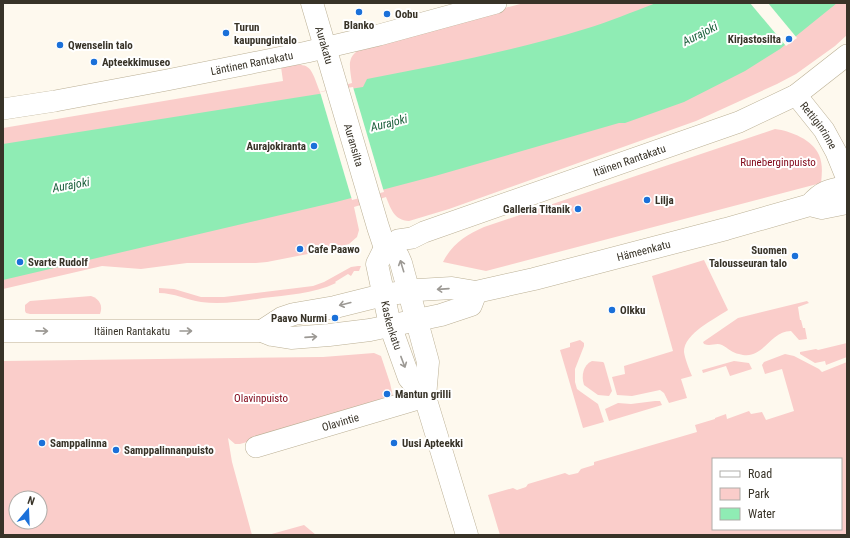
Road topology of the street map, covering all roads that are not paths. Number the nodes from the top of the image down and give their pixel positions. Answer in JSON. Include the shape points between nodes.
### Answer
{"nodes":[{"id":1,"x":312,"y":3,"type":"edge"},
{"id":2,"x":496,"y":3,"type":"edge"},
{"id":3,"x":325,"y":48,"type":"junction"},
{"id":4,"x":847,"y":55,"type":"edge"},
{"id":5,"x":336,"y":88,"type":"joint"},
{"id":6,"x":796,"y":95,"type":"junction"},
{"id":7,"x":3,"y":109,"type":"edge"},
{"id":8,"x":847,"y":179,"type":"edge"},
{"id":9,"x":847,"y":187,"type":"edge"},
{"id":10,"x":370,"y":202,"type":"joint"},
{"id":11,"x":847,"y":203,"type":"edge"},
{"id":12,"x":810,"y":205,"type":"junction"},
{"id":13,"x":392,"y":244,"type":"junction"},
{"id":14,"x":409,"y":291,"type":"junction"},
{"id":15,"x":476,"y":292,"type":"junction"},
{"id":16,"x":383,"y":295,"type":"junction"},
{"id":17,"x":417,"y":320,"type":"junction"},
{"id":18,"x":390,"y":325,"type":"junction"},
{"id":19,"x":3,"y":331,"type":"edge"},
{"id":20,"x":262,"y":331,"type":"junction"},
{"id":21,"x":425,"y":397,"type":"junction"},
{"id":22,"x":256,"y":447,"type":"dead end"},
{"id":23,"x":467,"y":535,"type":"edge"}],
"edges":[{"from":1,"to":3,"type":"main road","name":"Aurakatu"},
{"from":2,"to":3,"type":"street","name":"Läntinen Rantakatu"},
{"from":3,"to":5,"type":"main road","name":"Aurakatu"},
{"from":3,"to":7,"type":"street","name":"Läntinen Rantakatu","via":[[159,82]]},
{"from":4,"to":6,"type":"street","name":"Itäinen Rantakatu"},
{"from":5,"to":10,"type":"main road","name":"Auransilta"},
{"from":6,"to":8,"type":"street","name":"Rettiginrinne","via":[[824,130]]},
{"from":6,"to":13,"type":"street","name":"Itäinen Rantakatu","via":[[739,122]]},
{"from":9,"to":12,"type":"main road","name":"Hämeenkatu","via":[[818,195]]},
{"from":10,"to":13,"type":"main road","name":"Kaskenkatu"},
{"from":11,"to":12,"type":"main road","name":"Hämeenkatu","via":[[822,208]]},
{"from":12,"to":15,"type":"main road","name":"Hämeenkatu","via":[[565,271]]},
{"from":14,"to":13,"type":"main road","name":"Kaskenkatu","one_way":true},
{"from":13,"to":16,"type":"main road","name":"Kaskenkatu","via":[[377,264]]},
{"from":15,"to":14,"type":"main road","name":"Hämeenkatu","one_way":true,"via":[[460,288]]},
{"from":14,"to":16,"type":"main road","name":"Hämeenkatu"},
{"from":14,"to":17,"type":"main road","name":"Kaskenkatu"},
{"from":15,"to":17,"type":"main road","via":[[471,305]]},
{"from":16,"to":18,"type":"main road","name":"Kaskenkatu"},
{"from":16,"to":20,"type":"main road","one_way":true,"via":[[294,314],[282,318]]},
{"from":17,"to":18,"type":"main road"},
{"from":17,"to":21,"type":"main road","name":"Kaskenkatu","via":[[428,362]]},
{"from":20,"to":18,"type":"main road","name":"Itäinen Rantakatu","one_way":true,"via":[[291,338],[329,336]]},
{"from":18,"to":21,"type":"main road","name":"Kaskenkatu","one_way":true,"via":[[409,378]]},
{"from":19,"to":20,"type":"main road","name":"Itäinen Rantakatu","one_way":true},
{"from":21,"to":22,"type":"street","name":"Olavintie"},
{"from":21,"to":23,"type":"main road","name":"Kaskenkatu"}]}
